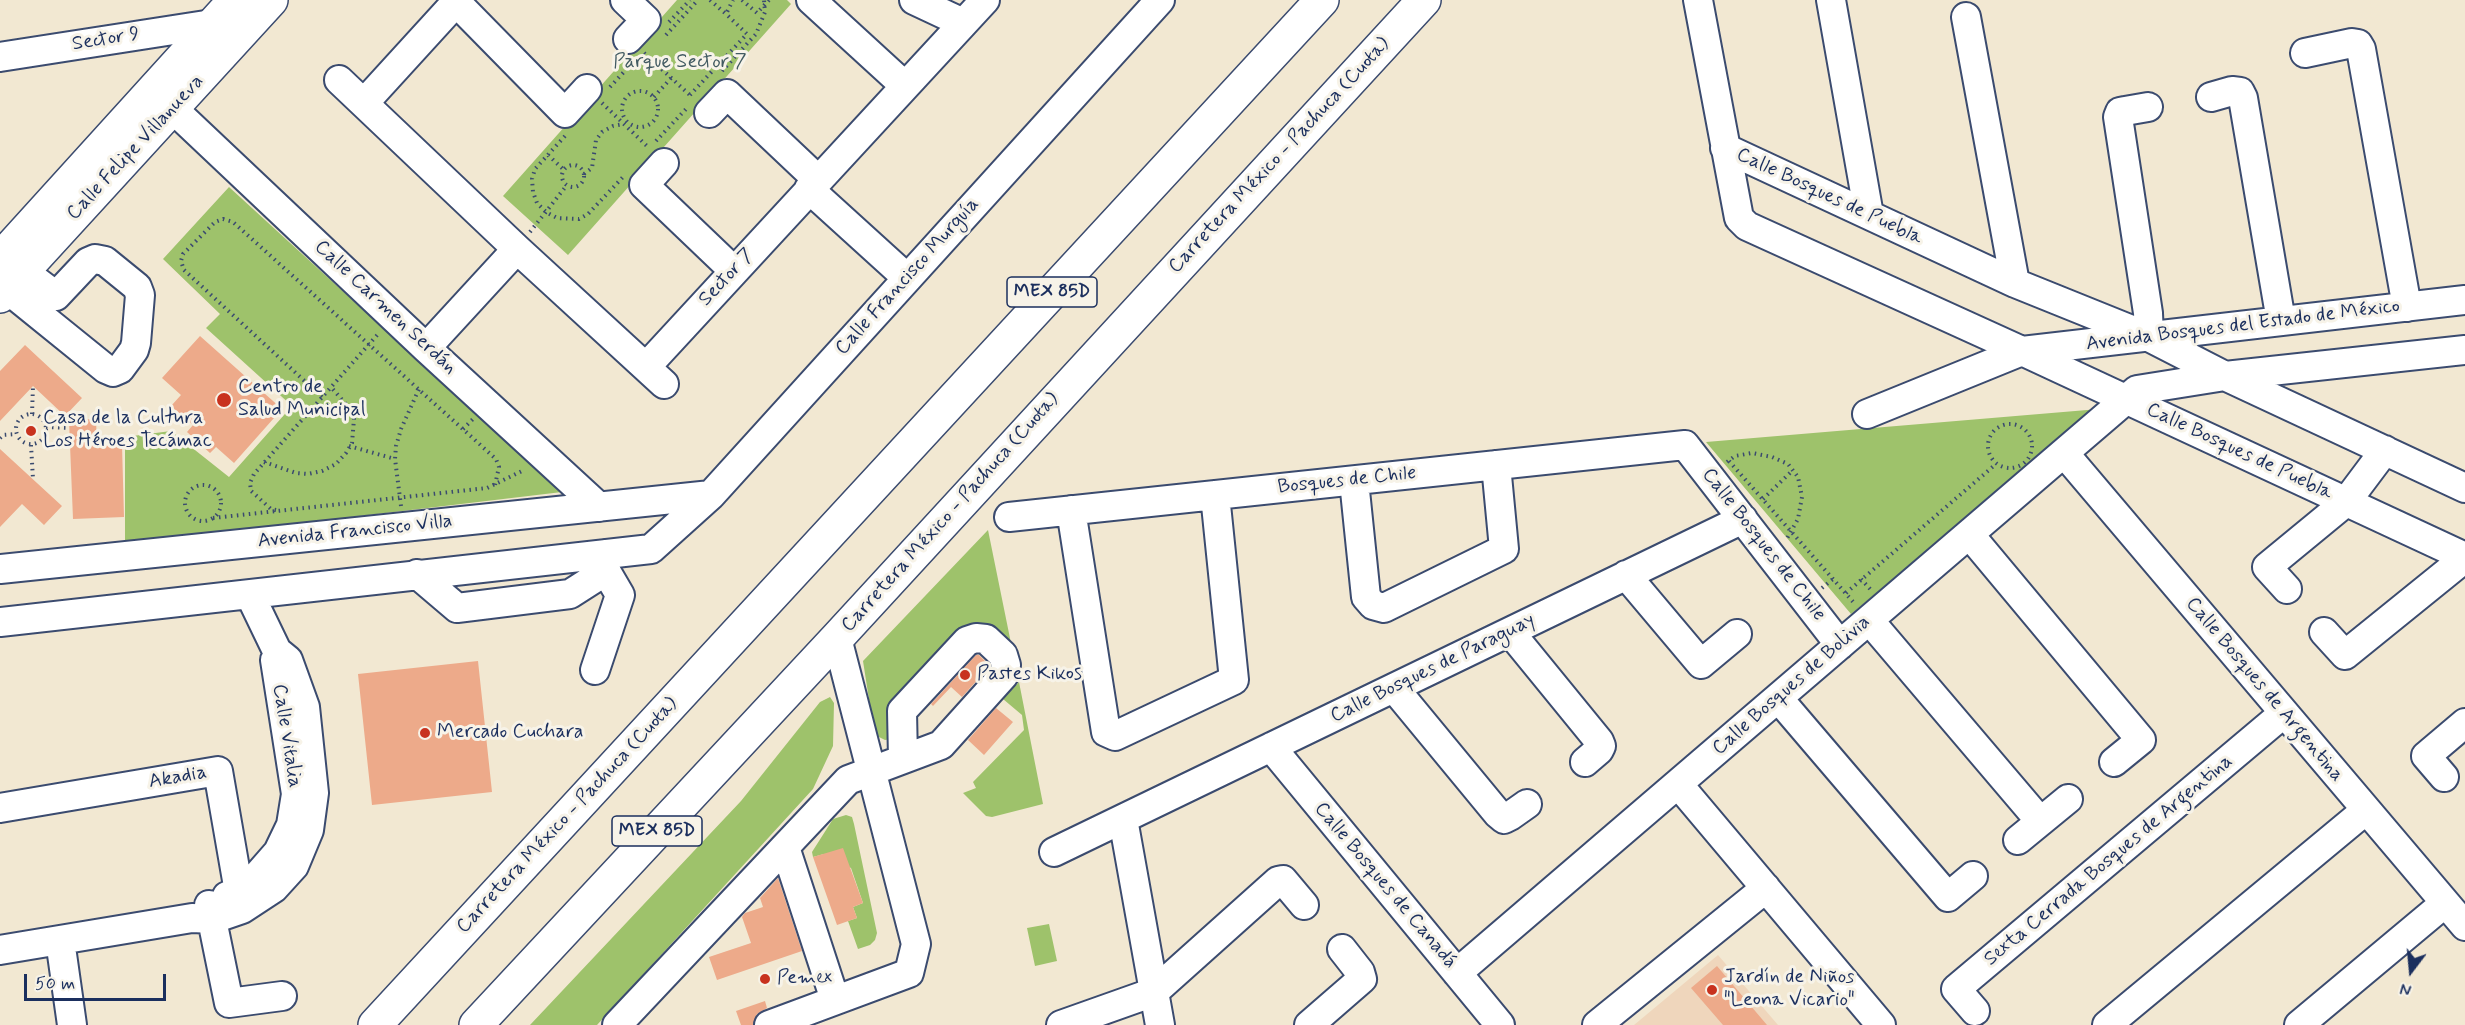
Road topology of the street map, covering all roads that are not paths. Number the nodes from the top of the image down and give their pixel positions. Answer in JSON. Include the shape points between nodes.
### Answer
{"nodes":[{"id":1,"x":235,"y":0,"type":"edge"},
{"id":2,"x":272,"y":0,"type":"edge"},
{"id":3,"x":625,"y":0,"type":"edge"},
{"id":4,"x":811,"y":0,"type":"edge"},
{"id":5,"x":914,"y":0,"type":"edge"},
{"id":6,"x":985,"y":0,"type":"edge"},
{"id":7,"x":1160,"y":0,"type":"edge"},
{"id":8,"x":1322,"y":0,"type":"edge"},
{"id":9,"x":1424,"y":0,"type":"edge"},
{"id":10,"x":1698,"y":0,"type":"edge"},
{"id":11,"x":1831,"y":0,"type":"edge"},
{"id":12,"x":456,"y":1,"type":"edge"},
{"id":13,"x":1966,"y":17,"type":"dead end"},
{"id":14,"x":963,"y":23,"type":"junction"},
{"id":15,"x":212,"y":24,"type":"junction"},
{"id":16,"x":644,"y":47,"type":"road end"},
{"id":17,"x":2305,"y":53,"type":"dead end"},
{"id":18,"x":0,"y":57,"type":"edge"},
{"id":19,"x":339,"y":80,"type":"dead end"},
{"id":20,"x":905,"y":86,"type":"junction"},
{"id":21,"x":593,"y":95,"type":"road end"},
{"id":22,"x":2211,"y":97,"type":"dead end"},
{"id":23,"x":364,"y":103,"type":"junction"},
{"id":24,"x":698,"y":103,"type":"road end"},
{"id":25,"x":2148,"y":107,"type":"dead end"},
{"id":26,"x":172,"y":108,"type":"junction"},
{"id":27,"x":1725,"y":148,"type":"junction"},
{"id":28,"x":652,"y":156,"type":"road end"},
{"id":29,"x":814,"y":184,"type":"junction"},
{"id":30,"x":1869,"y":215,"type":"junction"},
{"id":31,"x":517,"y":249,"type":"junction"},
{"id":32,"x":734,"y":271,"type":"junction"},
{"id":33,"x":907,"y":278,"type":"junction"},
{"id":34,"x":7,"y":279,"type":"edge"},
{"id":35,"x":2015,"y":283,"type":"junction"},
{"id":36,"x":56,"y":296,"type":"junction"},
{"id":37,"x":2465,"y":300,"type":"edge"},
{"id":38,"x":2407,"y":307,"type":"junction"},
{"id":39,"x":2281,"y":321,"type":"junction"},
{"id":40,"x":2149,"y":337,"type":"junction"},
{"id":41,"x":68,"y":339,"type":"junction"},
{"id":42,"x":426,"y":348,"type":"junction"},
{"id":43,"x":2465,"y":350,"type":"edge"},
{"id":44,"x":2022,"y":351,"type":"junction"},
{"id":45,"x":2291,"y":369,"type":"junction"},
{"id":46,"x":2225,"y":376,"type":"junction"},
{"id":47,"x":2126,"y":399,"type":"junction"},
{"id":48,"x":2289,"y":406,"type":"junction"},
{"id":49,"x":1867,"y":414,"type":"dead end"},
{"id":50,"x":1685,"y":445,"type":"joint"},
{"id":51,"x":2385,"y":450,"type":"junction"},
{"id":52,"x":2064,"y":453,"type":"junction"},
{"id":53,"x":1496,"y":465,"type":"junction"},
{"id":54,"x":1354,"y":481,"type":"junction"},
{"id":55,"x":2465,"y":488,"type":"edge"},
{"id":56,"x":711,"y":495,"type":"junction"},
{"id":57,"x":1215,"y":495,"type":"junction"},
{"id":58,"x":2346,"y":502,"type":"junction"},
{"id":59,"x":599,"y":507,"type":"junction"},
{"id":60,"x":1071,"y":510,"type":"junction"},
{"id":61,"x":1009,"y":517,"type":"dead end"},
{"id":62,"x":1743,"y":519,"type":"junction"},
{"id":63,"x":1969,"y":534,"type":"junction"},
{"id":64,"x":2465,"y":557,"type":"edge"},
{"id":65,"x":606,"y":562,"type":"junction"},
{"id":66,"x":0,"y":569,"type":"edge"},
{"id":67,"x":417,"y":574,"type":"junction"},
{"id":68,"x":1626,"y":575,"type":"junction"},
{"id":69,"x":2287,"y":589,"type":"dead end"},
{"id":70,"x":250,"y":595,"type":"junction"},
{"id":71,"x":1869,"y":620,"type":"junction"},
{"id":72,"x":0,"y":622,"type":"edge"},
{"id":73,"x":1510,"y":632,"type":"junction"},
{"id":74,"x":2324,"y":632,"type":"dead end"},
{"id":75,"x":1737,"y":634,"type":"dead end"},
{"id":76,"x":837,"y":638,"type":"junction"},
{"id":77,"x":1840,"y":645,"type":"junction"},
{"id":78,"x":595,"y":670,"type":"dead end"},
{"id":79,"x":1394,"y":688,"type":"junction"},
{"id":80,"x":1778,"y":698,"type":"junction"},
{"id":81,"x":2284,"y":713,"type":"junction"},
{"id":82,"x":2465,"y":723,"type":"edge"},
{"id":83,"x":1271,"y":747,"type":"junction"},
{"id":84,"x":903,"y":759,"type":"junction"},
{"id":85,"x":1585,"y":762,"type":"dead end"},
{"id":86,"x":2114,"y":762,"type":"dead end"},
{"id":87,"x":872,"y":770,"type":"junction"},
{"id":88,"x":2444,"y":777,"type":"dead end"},
{"id":89,"x":1678,"y":784,"type":"junction"},
{"id":90,"x":2068,"y":799,"type":"dead end"},
{"id":91,"x":1527,"y":804,"type":"dead end"},
{"id":92,"x":0,"y":808,"type":"edge"},
{"id":93,"x":2366,"y":810,"type":"junction"},
{"id":94,"x":1123,"y":819,"type":"junction"},
{"id":95,"x":2040,"y":821,"type":"junction"},
{"id":96,"x":2018,"y":840,"type":"dead end"},
{"id":97,"x":784,"y":847,"type":"junction"},
{"id":98,"x":1054,"y":852,"type":"dead end"},
{"id":99,"x":1973,"y":876,"type":"dead end"},
{"id":100,"x":1766,"y":888,"type":"junction"},
{"id":101,"x":239,"y":900,"type":"junction"},
{"id":102,"x":2445,"y":903,"type":"junction"},
{"id":103,"x":1304,"y":905,"type":"dead end"},
{"id":104,"x":205,"y":914,"type":"junction"},
{"id":105,"x":2465,"y":926,"type":"edge"},
{"id":106,"x":60,"y":940,"type":"junction"},
{"id":107,"x":1342,"y":949,"type":"dead end"},
{"id":108,"x":0,"y":950,"type":"edge"},
{"id":109,"x":1457,"y":973,"type":"junction"},
{"id":110,"x":1154,"y":992,"type":"junction"},
{"id":111,"x":282,"y":996,"type":"dead end"},
{"id":112,"x":835,"y":1000,"type":"junction"},
{"id":113,"x":1976,"y":1011,"type":"dead end"},
{"id":114,"x":72,"y":1025,"type":"edge"},
{"id":115,"x":375,"y":1025,"type":"edge"},
{"id":116,"x":476,"y":1025,"type":"edge"},
{"id":117,"x":617,"y":1025,"type":"edge"},
{"id":118,"x":769,"y":1025,"type":"edge"},
{"id":119,"x":1060,"y":1025,"type":"edge"},
{"id":120,"x":1160,"y":1025,"type":"edge"},
{"id":121,"x":1309,"y":1025,"type":"edge"},
{"id":122,"x":1500,"y":1025,"type":"edge"},
{"id":123,"x":1597,"y":1025,"type":"edge"},
{"id":124,"x":1881,"y":1025,"type":"edge"},
{"id":125,"x":2107,"y":1025,"type":"edge"},
{"id":126,"x":2300,"y":1025,"type":"edge"}],
"edges":[{"from":1,"to":15,"type":"main road","name":"Calle Felipe Villanueva"},
{"from":2,"to":26,"type":"main road","name":"Calle Felipe Villanueva"},
{"from":3,"to":16,"type":"street","via":[[646,20]]},
{"from":4,"to":20,"type":"street"},
{"from":5,"to":14,"type":"street"},
{"from":6,"to":14,"type":"street","name":"Sector 7"},
{"from":7,"to":33,"type":"street","name":"Calle Francisco Murguía"},
{"from":8,"to":115,"type":"main road","name":"Carretera México - Pachuca (Cuota)","number":"MEX 85D"},
{"from":9,"to":76,"type":"main road","name":"Carretera México - Pachuca (Cuota)","number":"MEX 85D"},
{"from":10,"to":27,"type":"street"},
{"from":11,"to":30,"type":"street"},
{"from":12,"to":21,"type":"street","via":[[565,113]]},
{"from":12,"to":23,"type":"street"},
{"from":13,"to":35,"type":"street"},
{"from":14,"to":20,"type":"street","name":"Sector 7"},
{"from":15,"to":18,"type":"street","name":"Sector 9"},
{"from":15,"to":34,"type":"main road","name":"Calle Felipe Villanueva"},
{"from":17,"to":38,"type":"street","via":[[2352,43],[2361,49]]},
{"from":19,"to":23,"type":"street","name":"Sector 7"},
{"from":20,"to":29,"type":"street","name":"Sector 7"},
{"from":22,"to":39,"type":"street","via":[[2232,91],[2240,92],[2243,98]]},
{"from":23,"to":31,"type":"street","name":"Sector 7"},
{"from":24,"to":29,"type":"street","via":[[727,94]]},
{"from":25,"to":40,"type":"street","via":[[2120,112],[2118,117]]},
{"from":26,"to":34,"type":"main road","name":"Calle Felipe Villanueva"},
{"from":26,"to":42,"type":"street","name":"Calle Carmen Serdán"},
{"from":27,"to":30,"type":"street","name":"Calle Bosques de Puebla"},
{"from":27,"to":44,"type":"street","name":"Calle Bosques de Puebla","via":[[1739,218],[1747,226]]},
{"from":28,"to":32,"type":"street","via":[[645,185]]},
{"from":29,"to":32,"type":"street","name":"Sector 7"},
{"from":29,"to":33,"type":"street"},
{"from":30,"to":35,"type":"street","name":"Calle Bosques de Puebla"},
{"from":31,"to":32,"type":"street","name":"Sector 7","via":[[655,376]]},
{"from":31,"to":42,"type":"street"},
{"from":33,"to":56,"type":"street","name":"Calle Francisco Murguía"},
{"from":34,"to":36,"type":"street"},
{"from":34,"to":41,"type":"street"},
{"from":35,"to":40,"type":"street","name":"Calle Bosques de Puebla"},
{"from":36,"to":41,"type":"street","via":[[67,304],[70,313]]},
{"from":36,"to":41,"type":"street","via":[[95,259],[105,261],[136,287],[140,296],[136,343],[120,369],[106,369]]},
{"from":37,"to":38,"type":"street","name":"Avenida Bosques del Estado de México"},
{"from":38,"to":39,"type":"street","name":"Avenida Bosques del Estado de México"},
{"from":39,"to":40,"type":"street","name":"Avenida Bosques del Estado de México"},
{"from":40,"to":44,"type":"street","name":"Avenida Bosques del Estado de México"},
{"from":40,"to":46,"type":"street","name":"Calle Bosques de Puebla"},
{"from":42,"to":59,"type":"street","name":"Calle Carmen Serdán"},
{"from":43,"to":45,"type":"street"},
{"from":44,"to":47,"type":"street","name":"Calle Bosques de Puebla"},
{"from":44,"to":49,"type":"street"},
{"from":45,"to":46,"type":"street"},
{"from":45,"to":48,"type":"street","via":[[2283,394]]},
{"from":46,"to":47,"type":"street","via":[[2137,390]]},
{"from":46,"to":48,"type":"street","name":"Calle Bosques de Puebla"},
{"from":47,"to":52,"type":"street","name":"Calle Bosques de Bolivia"},
{"from":47,"to":58,"type":"street","name":"Calle Bosques de Puebla"},
{"from":48,"to":51,"type":"street","name":"Calle Bosques de Puebla"},
{"from":50,"to":53,"type":"street","name":"Bosques de Chile"},
{"from":50,"to":62,"type":"street","name":"Calle Bosques de Chile","via":[[1719,468]]},
{"from":51,"to":55,"type":"street","name":"Calle Bosques de Puebla"},
{"from":51,"to":58,"type":"street"},
{"from":52,"to":63,"type":"street","name":"Calle Bosques de Bolivia"},
{"from":52,"to":81,"type":"street","name":"Calle Bosques de Argentina"},
{"from":53,"to":54,"type":"street","name":"Bosques de Chile"},
{"from":53,"to":54,"type":"street","via":[[1504,549],[1384,608],[1373,605],[1366,597]]},
{"from":54,"to":57,"type":"street","name":"Bosques de Chile"},
{"from":56,"to":59,"type":"street","name":"Avenida Francisco Villa"},
{"from":56,"to":65,"type":"street","name":"Calle Francisco Murguía","via":[[651,549]]},
{"from":57,"to":60,"type":"street","name":"Bosques de Chile"},
{"from":57,"to":60,"type":"street","via":[[1234,680],[1115,736],[1106,732]]},
{"from":58,"to":64,"type":"street","name":"Calle Bosques de Puebla"},
{"from":58,"to":69,"type":"street","via":[[2267,567]]},
{"from":59,"to":66,"type":"street","name":"Avenida Francisco Villa"},
{"from":60,"to":61,"type":"street","name":"Bosques de Chile"},
{"from":62,"to":68,"type":"street","name":"Calle Bosques de Paraguay"},
{"from":62,"to":77,"type":"street","name":"Calle Bosques de Chile"},
{"from":63,"to":71,"type":"street","name":"Calle Bosques de Bolivia"},
{"from":63,"to":86,"type":"street","via":[[2141,740]]},
{"from":64,"to":74,"type":"street","via":[[2345,655]]},
{"from":65,"to":67,"type":"street"},
{"from":65,"to":67,"type":"street","via":[[570,594],[457,608]]},
{"from":65,"to":78,"type":"street","via":[[620,595]]},
{"from":67,"to":70,"type":"street"},
{"from":68,"to":73,"type":"street","name":"Calle Bosques de Paraguay"},
{"from":68,"to":75,"type":"street","via":[[1701,664]]},
{"from":70,"to":72,"type":"street"},
{"from":70,"to":101,"type":"street","name":"Calle Vitalia","via":[[277,651],[288,660],[305,706],[309,830],[294,866],[274,888]]},
{"from":71,"to":77,"type":"street","name":"Calle Bosques de Bolivia"},
{"from":71,"to":95,"type":"street"},
{"from":73,"to":79,"type":"street","name":"Calle Bosques de Paraguay"},
{"from":73,"to":85,"type":"street","via":[[1599,741],[1599,750]]},
{"from":76,"to":87,"type":"street"},
{"from":76,"to":116,"type":"main road","name":"Carretera México - Pachuca (Cuota)","number":"MEX 85D"},
{"from":77,"to":80,"type":"street","name":"Calle Bosques de Bolivia"},
{"from":79,"to":83,"type":"street","name":"Calle Bosques de Paraguay"},
{"from":79,"to":91,"type":"street","via":[[1498,814],[1504,819]]},
{"from":80,"to":89,"type":"street","name":"Calle Bosques de Bolivia"},
{"from":80,"to":99,"type":"street","via":[[1948,897]]},
{"from":81,"to":93,"type":"street","name":"Calle Bosques de Argentina"},
{"from":81,"to":113,"type":"street","name":"Sexta Cerrada Bosques de Argentina","via":[[1956,989]]},
{"from":82,"to":88,"type":"street","via":[[2426,756]]},
{"from":83,"to":94,"type":"street","name":"Calle Bosques de Paraguay"},
{"from":83,"to":109,"type":"street","name":"Calle Bosques de Canadá"},
{"from":84,"to":84,"type":"street","via":[[941,745],[1004,675],[1003,655],[986,639],[967,641],[902,711]]},
{"from":84,"to":87,"type":"street"},
{"from":87,"to":97,"type":"street","via":[[848,780]]},
{"from":87,"to":112,"type":"street","via":[[916,944],[909,973]]},
{"from":89,"to":100,"type":"street"},
{"from":89,"to":109,"type":"street","name":"Calle Bosques de Bolivia"},
{"from":90,"to":95,"type":"street"},
{"from":92,"to":101,"type":"street","name":"Akadia","via":[[218,771]]},
{"from":93,"to":102,"type":"street","name":"Calle Bosques de Argentina"},
{"from":93,"to":125,"type":"street"},
{"from":94,"to":98,"type":"street","name":"Calle Bosques de Paraguay"},
{"from":94,"to":110,"type":"street"},
{"from":95,"to":96,"type":"street"},
{"from":97,"to":112,"type":"street"},
{"from":97,"to":117,"type":"street"},
{"from":100,"to":123,"type":"street"},
{"from":100,"to":124,"type":"street"},
{"from":101,"to":104,"type":"street","name":"Calle Vitalia"},
{"from":102,"to":105,"type":"street","name":"Calle Bosques de Argentina"},
{"from":102,"to":126,"type":"street"},
{"from":103,"to":110,"type":"street","via":[[1283,880],[1278,881]]},
{"from":104,"to":106,"type":"street","name":"Calle Vitalia"},
{"from":104,"to":111,"type":"street","via":[[229,1003]]},
{"from":106,"to":108,"type":"street","name":"Calle Vitalia"},
{"from":106,"to":114,"type":"street"},
{"from":107,"to":121,"type":"street","via":[[1362,979]]},
{"from":109,"to":122,"type":"street","name":"Calle Bosques de Canadá"},
{"from":110,"to":119,"type":"street"},
{"from":110,"to":120,"type":"street"},
{"from":112,"to":118,"type":"street"}]}
